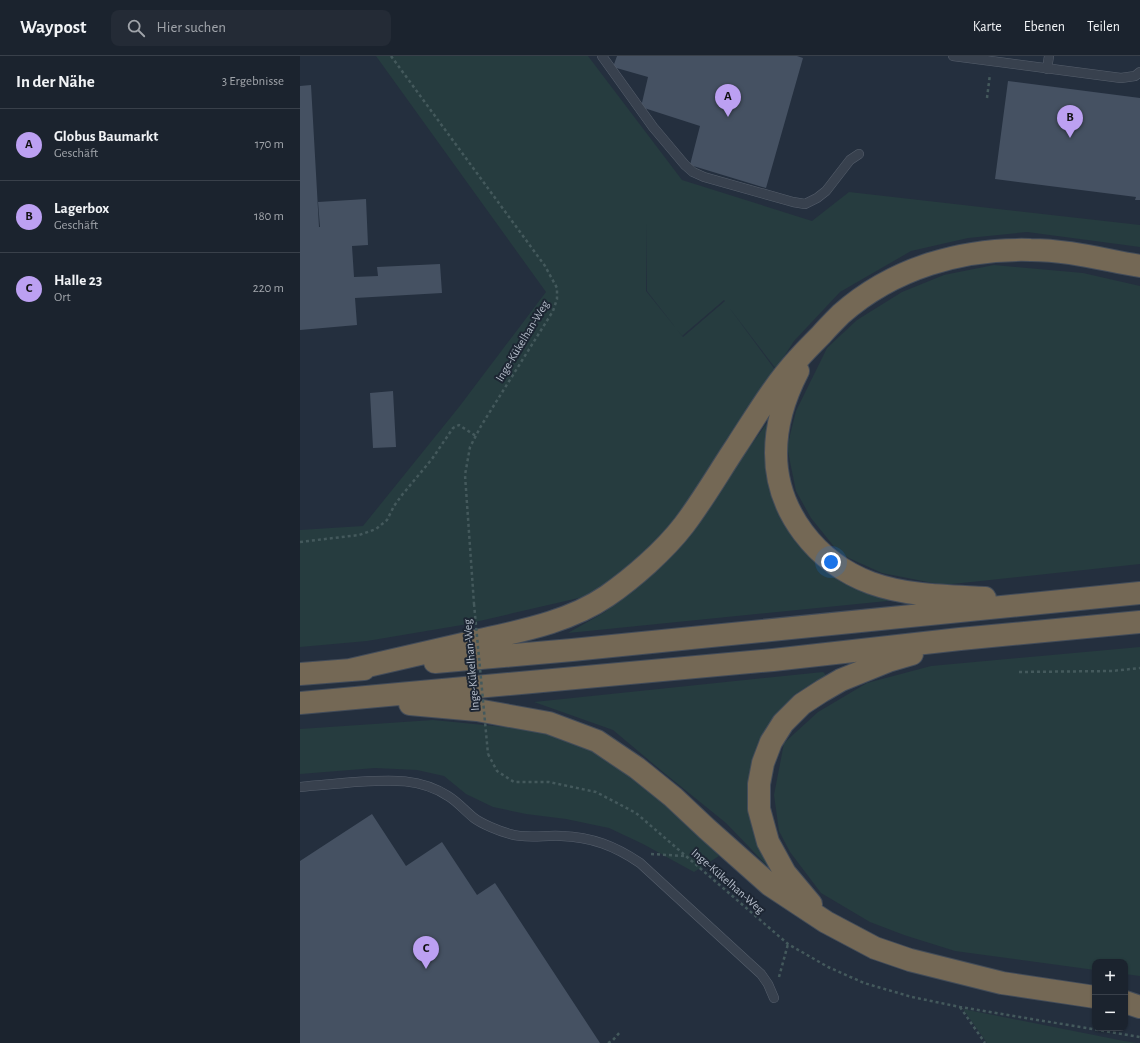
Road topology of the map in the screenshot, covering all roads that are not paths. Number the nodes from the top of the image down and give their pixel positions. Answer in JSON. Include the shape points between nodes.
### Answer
{"nodes":[{"id":1,"x":602,"y":56,"type":"edge"},
{"id":2,"x":953,"y":56,"type":"edge"},
{"id":3,"x":1049,"y":56,"type":"edge"},
{"id":4,"x":1047,"y":69,"type":"junction"},
{"id":5,"x":1140,"y":72,"type":"edge"},
{"id":6,"x":858,"y":154,"type":"dead end"},
{"id":7,"x":1140,"y":266,"type":"edge"},
{"id":8,"x":821,"y":335,"type":"junction"},
{"id":9,"x":1140,"y":593,"type":"edge"},
{"id":10,"x":1060,"y":601,"type":"junction"},
{"id":11,"x":1140,"y":622,"type":"edge"},
{"id":12,"x":960,"y":640,"type":"junction"},
{"id":13,"x":350,"y":670,"type":"junction"},
{"id":14,"x":300,"y":674,"type":"edge"},
{"id":15,"x":355,"y":699,"type":"junction"},
{"id":16,"x":300,"y":703,"type":"edge"},
{"id":17,"x":300,"y":787,"type":"edge"},
{"id":18,"x":826,"y":922,"type":"junction"},
{"id":19,"x":1092,"y":996,"type":"edge"},
{"id":20,"x":1140,"y":996,"type":"edge"},
{"id":21,"x":774,"y":998,"type":"road end"},
{"id":22,"x":1128,"y":998,"type":"edge"},
{"id":23,"x":1128,"y":1003,"type":"edge"},
{"id":24,"x":1140,"y":1007,"type":"edge"}],
"edges":[{"from":1,"to":6,"type":"lane","via":[[653,127],[693,172],[704,177],[805,204],[826,191],[850,160]]},
{"from":2,"to":4,"type":"lane"},
{"from":3,"to":4,"type":"lane"},
{"from":4,"to":5,"type":"lane","via":[[1121,78],[1135,76]]},
{"from":7,"to":8,"type":"highway","via":[[1034,250],[979,252],[953,257],[893,279],[863,297],[840,315]]},
{"from":8,"to":10,"type":"highway","via":[[805,357],[793,381],[784,406],[776,454],[778,474],[791,513],[815,547],[848,572],[895,590],[923,595]]},
{"from":8,"to":13,"type":"highway","via":[[797,360],[769,396],[683,526],[641,569],[605,598],[570,615],[520,631]]},
{"from":9,"to":10,"type":"highway"},
{"from":10,"to":13,"type":"highway"},
{"from":11,"to":12,"type":"highway"},
{"from":12,"to":15,"type":"highway"},
{"from":12,"to":18,"type":"highway","via":[[888,661],[841,680],[802,704],[784,723],[772,742],[763,763],[759,784],[759,809],[768,842],[786,873]]},
{"from":13,"to":14,"type":"highway"},
{"from":15,"to":16,"type":"highway"},
{"from":15,"to":18,"type":"highway","via":[[477,710],[549,723],[597,741],[637,768],[672,797],[770,885]]},
{"from":17,"to":21,"type":"lane","via":[[383,780],[413,782],[429,786],[448,796],[474,818],[510,834],[577,837],[609,845],[640,863],[761,974]]},
{"from":18,"to":19,"type":"highway","via":[[875,948],[910,960],[1002,983]]},
{"from":20,"to":22,"type":"highway"},
{"from":23,"to":24,"type":"highway"}]}
